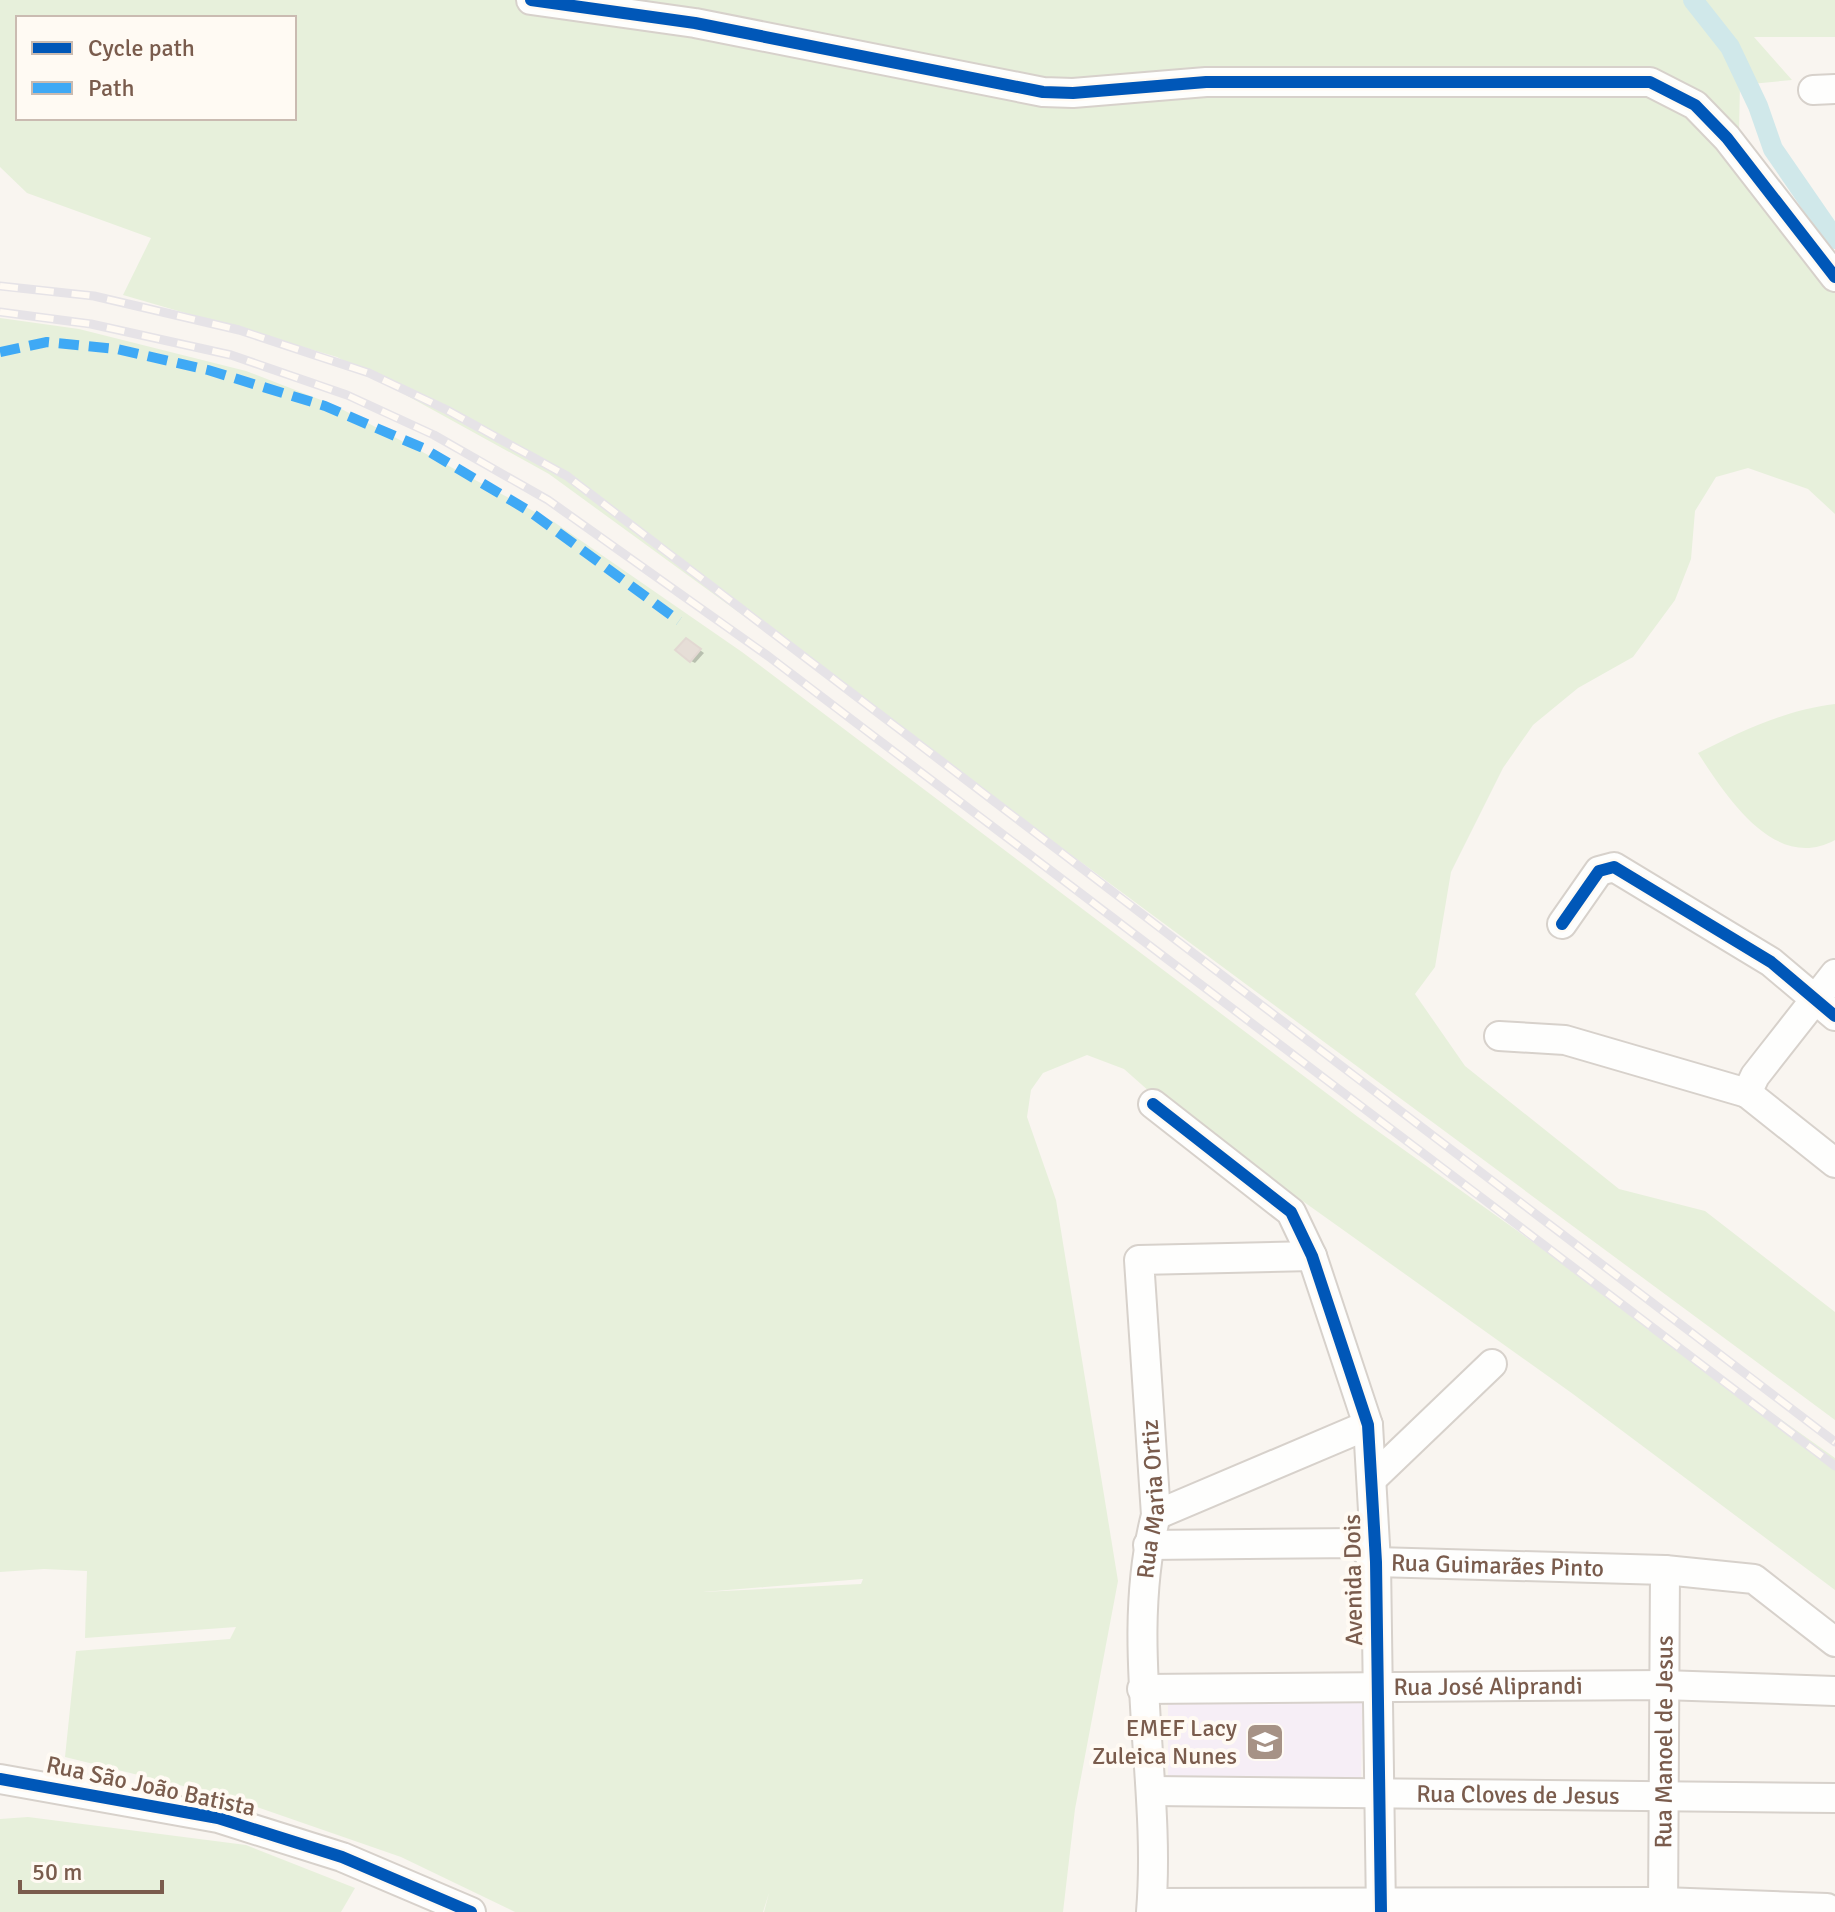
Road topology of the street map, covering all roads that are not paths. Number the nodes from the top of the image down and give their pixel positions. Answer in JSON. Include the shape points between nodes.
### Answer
{"nodes":[{"id":1,"x":531,"y":0,"type":"edge"},
{"id":2,"x":1835,"y":277,"type":"edge"},
{"id":3,"x":1562,"y":924,"type":"dead end"},
{"id":4,"x":1835,"y":974,"type":"edge"},
{"id":5,"x":1824,"y":1008,"type":"edge"},
{"id":6,"x":1499,"y":1036,"type":"dead end"},
{"id":7,"x":1747,"y":1093,"type":"junction"},
{"id":8,"x":1153,"y":1104,"type":"dead end"},
{"id":9,"x":1835,"y":1163,"type":"edge"},
{"id":10,"x":1312,"y":1256,"type":"junction"},
{"id":11,"x":1492,"y":1364,"type":"dead end"},
{"id":12,"x":1368,"y":1425,"type":"junction"},
{"id":13,"x":1372,"y":1479,"type":"junction"},
{"id":14,"x":1156,"y":1515,"type":"junction"},
{"id":15,"x":1148,"y":1545,"type":"junction"},
{"id":16,"x":1376,"y":1562,"type":"junction"},
{"id":17,"x":1665,"y":1570,"type":"junction"},
{"id":18,"x":1835,"y":1642,"type":"edge"},
{"id":19,"x":1377,"y":1684,"type":"junction"},
{"id":20,"x":1663,"y":1685,"type":"junction"},
{"id":21,"x":1142,"y":1689,"type":"junction"},
{"id":22,"x":1835,"y":1691,"type":"edge"},
{"id":23,"x":0,"y":1779,"type":"edge"},
{"id":24,"x":1152,"y":1791,"type":"junction"},
{"id":25,"x":1380,"y":1791,"type":"junction"},
{"id":26,"x":1662,"y":1794,"type":"junction"},
{"id":27,"x":1835,"y":1798,"type":"edge"},
{"id":28,"x":1829,"y":1905,"type":"edge"},
{"id":29,"x":1662,"y":1907,"type":"edge"},
{"id":30,"x":1152,"y":1908,"type":"edge"},
{"id":31,"x":1381,"y":1908,"type":"edge"},
{"id":32,"x":471,"y":1912,"type":"edge"}],
"edges":[{"from":1,"to":2,"type":"street","via":[[695,23],[1043,92],[1254,81],[1650,82],[1695,105],[1727,138]]},
{"from":3,"to":5,"type":"street","via":[[1599,871],[1614,867],[1771,962]]},
{"from":4,"to":5,"type":"street"},
{"from":5,"to":7,"type":"street","via":[[1755,1076]]},
{"from":6,"to":7,"type":"street","via":[[1565,1040]]},
{"from":7,"to":9,"type":"street"},
{"from":8,"to":10,"type":"street","name":"Avenida Dois","via":[[1291,1212]]},
{"from":10,"to":12,"type":"street","name":"Avenida Dois"},
{"from":10,"to":14,"type":"street","name":"Rua Maria Ortiz","via":[[1139,1260]]},
{"from":11,"to":13,"type":"street"},
{"from":12,"to":13,"type":"street","name":"Avenida Dois"},
{"from":12,"to":14,"type":"street"},
{"from":13,"to":16,"type":"street","name":"Avenida Dois"},
{"from":14,"to":15,"type":"street","name":"Rua Maria Ortiz"},
{"from":15,"to":16,"type":"street","name":"Rua Guimarães Pinto","via":[[1359,1543]]},
{"from":15,"to":21,"type":"street","name":"Rua Maria Ortiz"},
{"from":16,"to":17,"type":"street","name":"Rua Guimarães Pinto"},
{"from":16,"to":19,"type":"street","name":"Avenida Dois"},
{"from":17,"to":18,"type":"street","name":"Rua Guimarães Pinto","via":[[1754,1579]]},
{"from":17,"to":20,"type":"street","name":"Rua Manoel de Jesus"},
{"from":19,"to":20,"type":"street","name":"Rua José Aliprandi"},
{"from":19,"to":21,"type":"street","name":"Rua José Aliprandi"},
{"from":19,"to":25,"type":"street","name":"Avenida Dois"},
{"from":20,"to":22,"type":"street","name":"Rua José Aliprandi"},
{"from":20,"to":26,"type":"street","name":"Rua Manoel de Jesus"},
{"from":21,"to":24,"type":"street","name":"Rua Maria Ortiz"},
{"from":23,"to":32,"type":"street","name":"Rua São João Batista","via":[[218,1818],[342,1857]]},
{"from":24,"to":25,"type":"street","name":"Rua Cloves de Jesus"},
{"from":24,"to":30,"type":"street","name":"Rua Maria Ortiz"},
{"from":25,"to":26,"type":"street","name":"Rua Cloves de Jesus"},
{"from":25,"to":31,"type":"street","name":"Avenida Dois"},
{"from":26,"to":27,"type":"street","name":"Rua Cloves de Jesus"},
{"from":26,"to":29,"type":"street","name":"Rua Manoel de Jesus"},
{"from":28,"to":29,"type":"street"},
{"from":29,"to":31,"type":"street"},
{"from":30,"to":31,"type":"street"}]}
